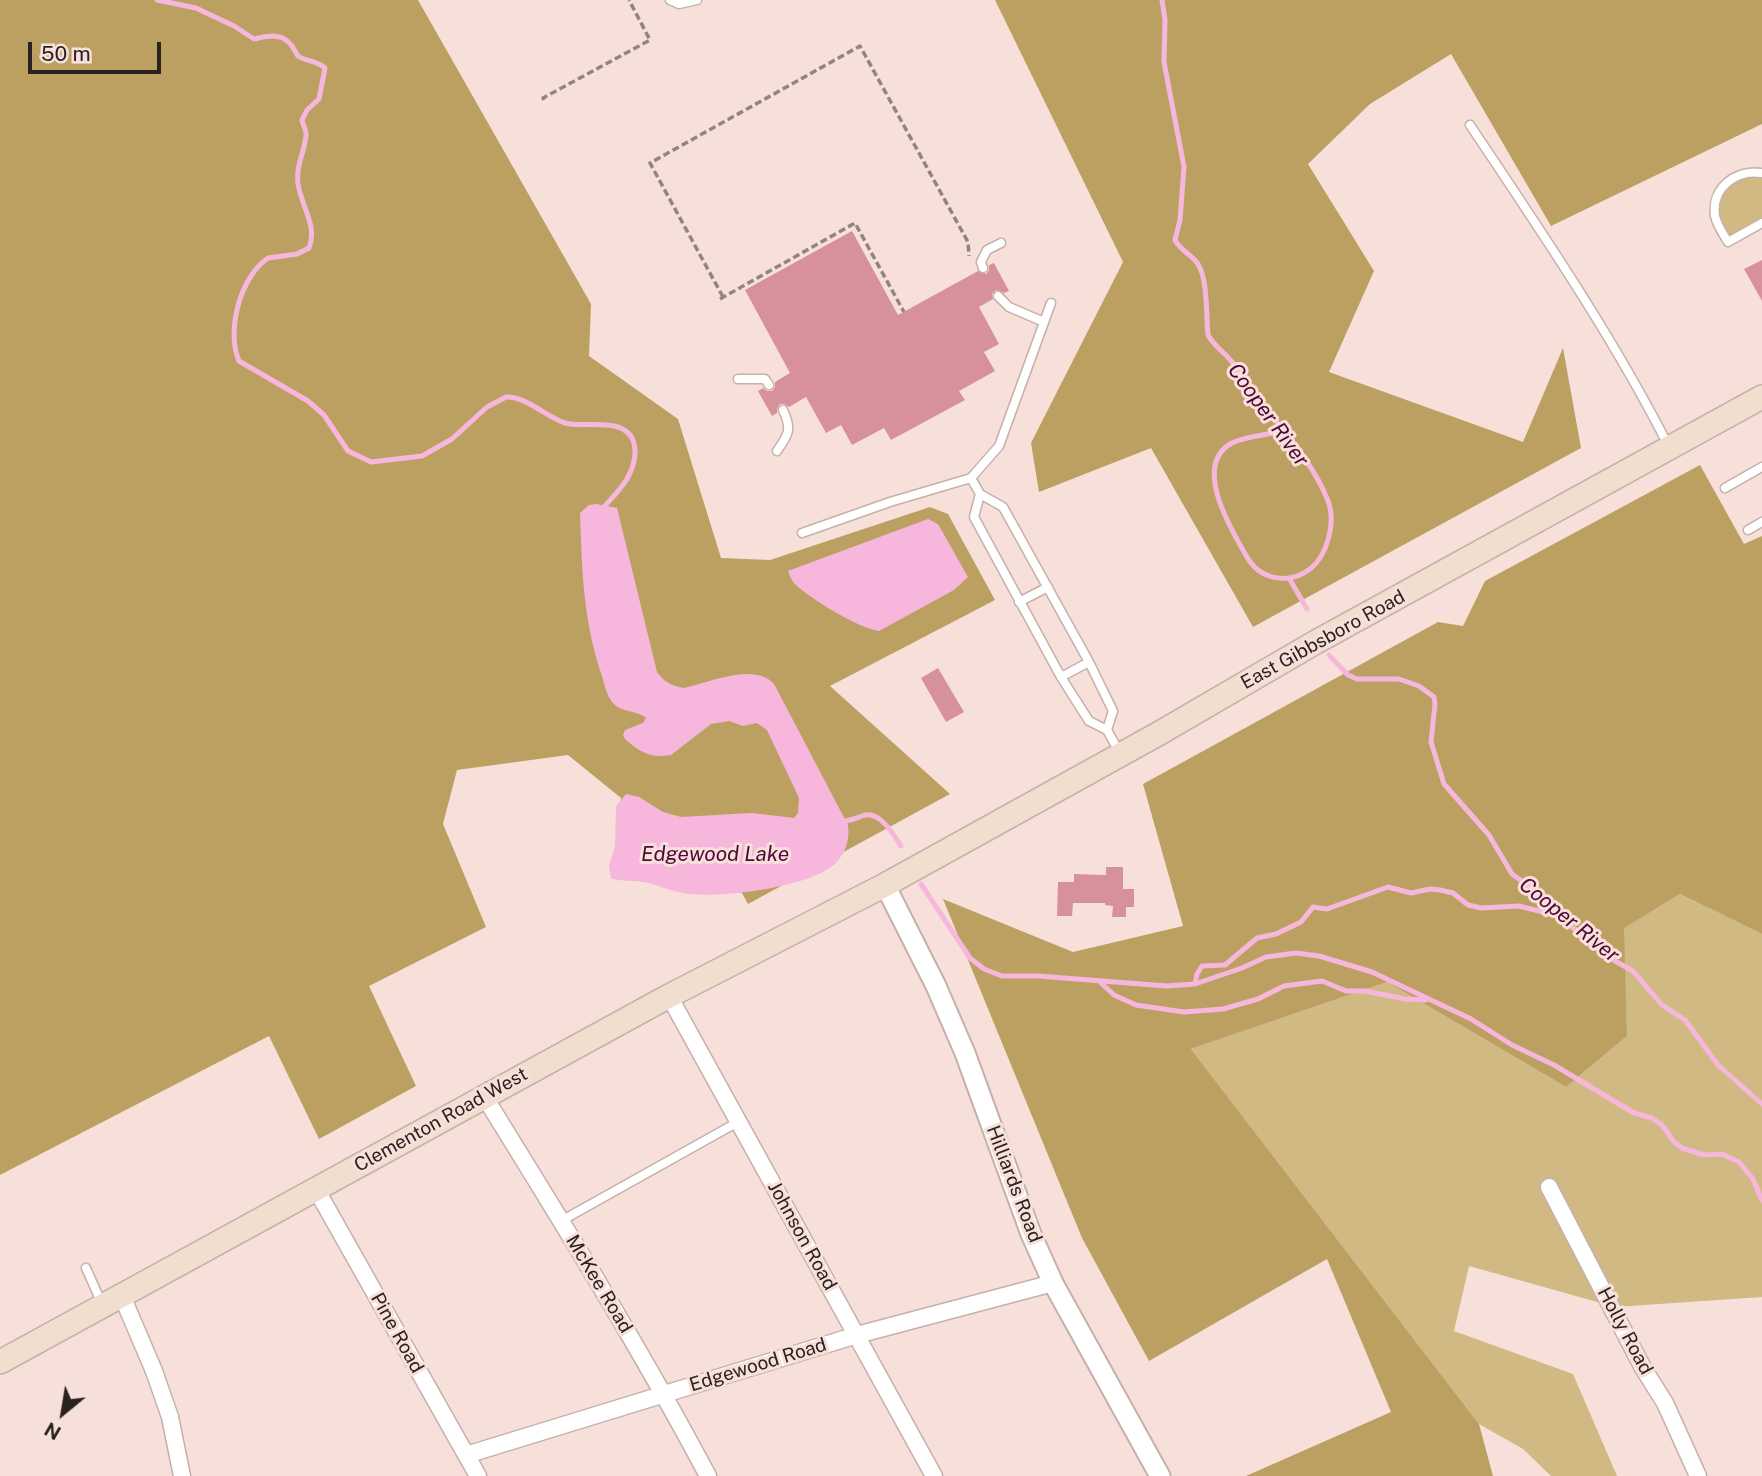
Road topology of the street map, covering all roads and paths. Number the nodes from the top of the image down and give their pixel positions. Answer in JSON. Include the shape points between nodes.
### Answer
{"nodes":[{"id":1,"x":629,"y":0,"type":"edge"},
{"id":2,"x":670,"y":0,"type":"edge"},
{"id":3,"x":696,"y":0,"type":"edge"},
{"id":4,"x":544,"y":100,"type":"dead end"},
{"id":5,"x":1470,"y":125,"type":"dead end"},
{"id":6,"x":1762,"y":173,"type":"edge"},
{"id":7,"x":1762,"y":223,"type":"edge"},
{"id":8,"x":1001,"y":243,"type":"dead end"},
{"id":9,"x":970,"y":260,"type":"dead end"},
{"id":10,"x":983,"y":268,"type":"dead end"},
{"id":11,"x":998,"y":296,"type":"dead end"},
{"id":12,"x":1051,"y":303,"type":"dead end"},
{"id":13,"x":904,"y":312,"type":"dead end"},
{"id":14,"x":1044,"y":322,"type":"junction"},
{"id":15,"x":738,"y":379,"type":"dead end"},
{"id":16,"x":769,"y":385,"type":"dead end"},
{"id":17,"x":1762,"y":397,"type":"edge"},
{"id":18,"x":783,"y":410,"type":"dead end"},
{"id":19,"x":1669,"y":448,"type":"junction"},
{"id":20,"x":777,"y":451,"type":"dead end"},
{"id":21,"x":1762,"y":467,"type":"edge"},
{"id":22,"x":971,"y":478,"type":"junction"},
{"id":23,"x":1724,"y":488,"type":"dead end"},
{"id":24,"x":980,"y":494,"type":"junction"},
{"id":25,"x":1762,"y":522,"type":"edge"},
{"id":26,"x":1748,"y":530,"type":"dead end"},
{"id":27,"x":802,"y":533,"type":"dead end"},
{"id":28,"x":1048,"y":587,"type":"junction"},
{"id":29,"x":1019,"y":602,"type":"junction"},
{"id":30,"x":1089,"y":662,"type":"junction"},
{"id":31,"x":1061,"y":677,"type":"junction"},
{"id":32,"x":1107,"y":730,"type":"junction"},
{"id":33,"x":1120,"y":754,"type":"junction"},
{"id":34,"x":885,"y":884,"type":"junction"},
{"id":35,"x":668,"y":996,"type":"junction"},
{"id":36,"x":484,"y":1096,"type":"junction"},
{"id":37,"x":738,"y":1122,"type":"junction"},
{"id":38,"x":1549,"y":1187,"type":"dead end"},
{"id":39,"x":316,"y":1189,"type":"junction"},
{"id":40,"x":561,"y":1221,"type":"junction"},
{"id":41,"x":86,"y":1268,"type":"dead end"},
{"id":42,"x":1053,"y":1283,"type":"junction"},
{"id":43,"x":112,"y":1301,"type":"junction"},
{"id":44,"x":857,"y":1335,"type":"junction"},
{"id":45,"x":0,"y":1362,"type":"edge"},
{"id":46,"x":664,"y":1394,"type":"junction"},
{"id":47,"x":466,"y":1455,"type":"junction"},
{"id":48,"x":182,"y":1476,"type":"edge"},
{"id":49,"x":478,"y":1476,"type":"edge"},
{"id":50,"x":708,"y":1476,"type":"edge"},
{"id":51,"x":934,"y":1476,"type":"edge"},
{"id":52,"x":1160,"y":1476,"type":"edge"},
{"id":53,"x":1698,"y":1476,"type":"edge"}],
"edges":[{"from":1,"to":4,"type":"path","via":[[650,40]]},
{"from":2,"to":3,"type":"lane","via":[[679,4]]},
{"from":5,"to":19,"type":"lane","via":[[1564,267]]},
{"from":6,"to":7,"type":"lane","via":[[1731,179],[1718,194],[1715,209],[1728,242]]},
{"from":8,"to":10,"type":"lane","via":[[987,250]]},
{"from":9,"to":13,"type":"path","via":[[968,242],[860,46],[650,163],[722,298],[855,223]]},
{"from":11,"to":14,"type":"lane","via":[[1009,307]]},
{"from":12,"to":14,"type":"lane"},
{"from":14,"to":22,"type":"lane","via":[[999,446]]},
{"from":15,"to":16,"type":"lane","via":[[765,379]]},
{"from":17,"to":19,"type":"main road","name":"East Gibbsboro Road"},
{"from":18,"to":20,"type":"lane","via":[[790,423]]},
{"from":19,"to":33,"type":"main road","name":"East Gibbsboro Road"},
{"from":21,"to":23,"type":"lane"},
{"from":22,"to":24,"type":"lane"},
{"from":22,"to":27,"type":"lane"},
{"from":24,"to":28,"type":"lane","via":[[1003,507]]},
{"from":24,"to":29,"type":"lane","via":[[974,517]]},
{"from":25,"to":26,"type":"lane"},
{"from":28,"to":29,"type":"lane"},
{"from":28,"to":30,"type":"lane"},
{"from":29,"to":31,"type":"lane"},
{"from":30,"to":31,"type":"lane"},
{"from":30,"to":32,"type":"lane","via":[[1113,711]]},
{"from":31,"to":32,"type":"lane","via":[[1089,721]]},
{"from":32,"to":33,"type":"lane"},
{"from":33,"to":34,"type":"main road","name":"East Gibbsboro Road"},
{"from":34,"to":35,"type":"main road","name":"Clementon Road West"},
{"from":34,"to":42,"type":"street","name":"Hilliards Road","via":[[965,1053]]},
{"from":35,"to":36,"type":"main road","name":"Clementon Road West"},
{"from":35,"to":37,"type":"street","name":"Johnson Road"},
{"from":36,"to":39,"type":"main road","name":"Clementon Road West"},
{"from":36,"to":40,"type":"street","name":"McKee Road"},
{"from":37,"to":40,"type":"lane"},
{"from":37,"to":44,"type":"street","name":"Johnson Road"},
{"from":38,"to":53,"type":"street","name":"Holly Road","via":[[1665,1403]]},
{"from":39,"to":43,"type":"main road","name":"Clementon Road West"},
{"from":39,"to":47,"type":"street","name":"Pine Road"},
{"from":40,"to":46,"type":"street","name":"McKee Road"},
{"from":41,"to":43,"type":"lane"},
{"from":42,"to":44,"type":"street","name":"Edgewood Road"},
{"from":42,"to":52,"type":"street","name":"Hilliards Road"},
{"from":43,"to":45,"type":"main road","name":"Clementon Road West"},
{"from":43,"to":48,"type":"street","via":[[154,1371],[170,1417]]},
{"from":44,"to":46,"type":"street","name":"Edgewood Road"},
{"from":44,"to":51,"type":"street","name":"Johnson Road"},
{"from":46,"to":47,"type":"street","name":"Edgewood Road"},
{"from":46,"to":50,"type":"street","name":"McKee Road"},
{"from":47,"to":49,"type":"street","name":"Pine Road"}]}
